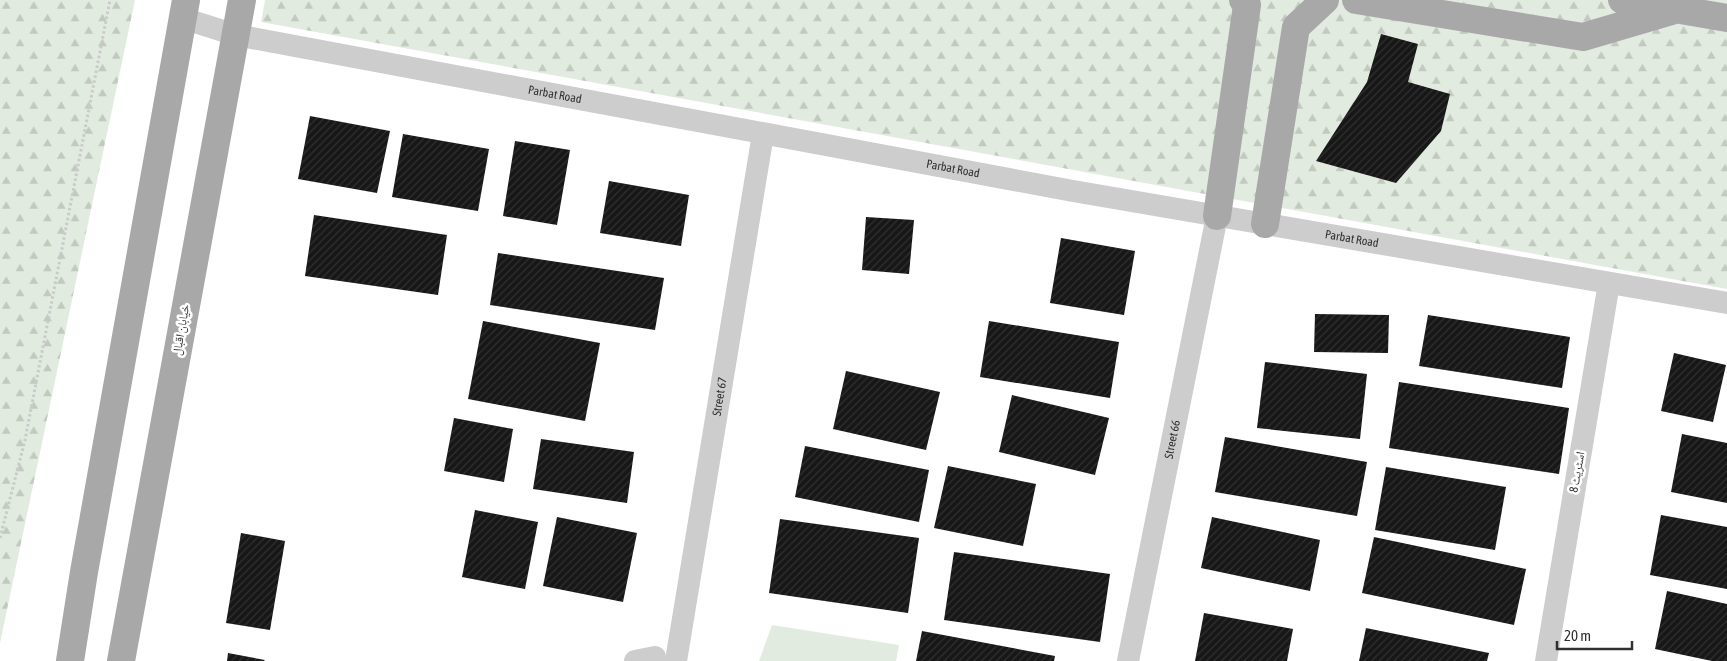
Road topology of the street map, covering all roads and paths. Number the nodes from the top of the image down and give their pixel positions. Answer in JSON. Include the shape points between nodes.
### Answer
{"nodes":[{"id":1,"x":110,"y":0,"type":"edge"},
{"id":2,"x":242,"y":0,"type":"edge"},
{"id":3,"x":1243,"y":0,"type":"edge"},
{"id":4,"x":1325,"y":0,"type":"edge"},
{"id":5,"x":1356,"y":0,"type":"edge"},
{"id":6,"x":1622,"y":0,"type":"edge"},
{"id":7,"x":184,"y":9,"type":"edge"},
{"id":8,"x":1678,"y":9,"type":"junction"},
{"id":9,"x":1727,"y":18,"type":"edge"},
{"id":10,"x":236,"y":35,"type":"junction"},
{"id":11,"x":763,"y":134,"type":"junction"},
{"id":12,"x":1217,"y":216,"type":"junction"},
{"id":13,"x":1265,"y":224,"type":"junction"},
{"id":14,"x":1609,"y":283,"type":"junction"},
{"id":15,"x":1727,"y":303,"type":"edge"},
{"id":16,"x":0,"y":538,"type":"edge"},
{"id":17,"x":655,"y":660,"type":"edge"},
{"id":18,"x":70,"y":661,"type":"edge"},
{"id":19,"x":121,"y":661,"type":"edge"},
{"id":20,"x":1128,"y":661,"type":"edge"},
{"id":21,"x":1546,"y":661,"type":"edge"}],
"edges":[{"from":1,"to":16,"type":"path","via":[[25,440]]},
{"from":2,"to":10,"type":"main road","name":"خیابان اقبال"},
{"from":3,"to":12,"type":"main road","via":[[1248,5]]},
{"from":4,"to":13,"type":"main road","via":[[1296,27]]},
{"from":5,"to":8,"type":"main road","via":[[1583,37]]},
{"from":6,"to":8,"type":"main road"},
{"from":7,"to":10,"type":"street","name":"Parbat Road"},
{"from":7,"to":18,"type":"main road"},
{"from":8,"to":9,"type":"main road"},
{"from":10,"to":11,"type":"street","name":"Parbat Road"},
{"from":10,"to":19,"type":"main road","name":"خیابان اقبال"},
{"from":11,"to":12,"type":"street","name":"Parbat Road"},
{"from":11,"to":17,"type":"street","name":"Street 67"},
{"from":12,"to":13,"type":"street","name":"Parbat Road"},
{"from":12,"to":20,"type":"street","name":"Street 66"},
{"from":13,"to":14,"type":"street","name":"Parbat Road"},
{"from":14,"to":15,"type":"street","name":"Parbat Road"},
{"from":14,"to":21,"type":"street","name":"اسٹریٹ 8"}]}
